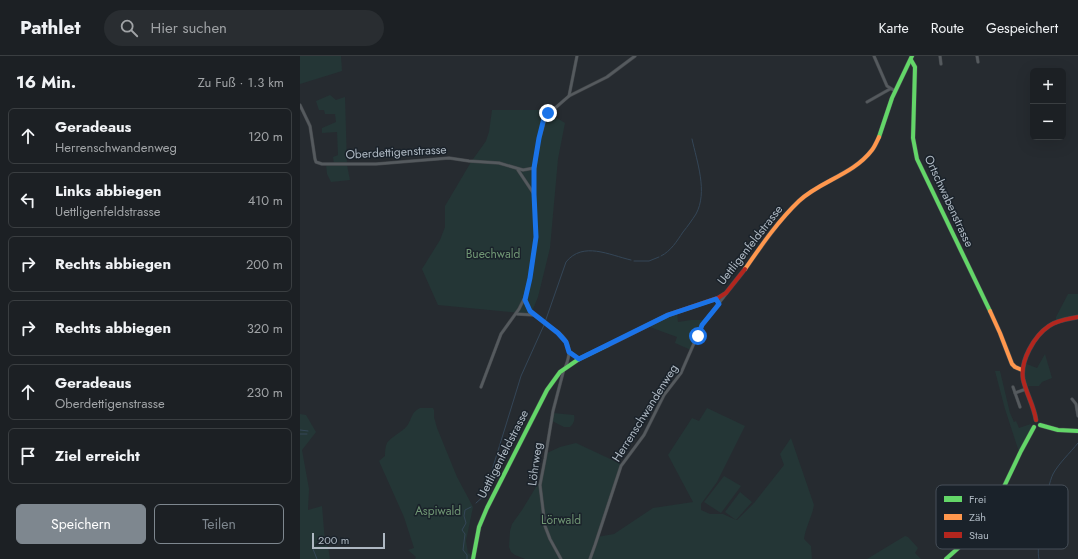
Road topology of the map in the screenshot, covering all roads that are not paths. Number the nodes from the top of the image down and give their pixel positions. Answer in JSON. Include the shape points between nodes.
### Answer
{"nodes":[{"id":1,"x":577,"y":56,"type":"edge"},
{"id":2,"x":635,"y":56,"type":"edge"},
{"id":3,"x":874,"y":56,"type":"edge"},
{"id":4,"x":940,"y":56,"type":"edge"},
{"id":5,"x":977,"y":56,"type":"edge"},
{"id":6,"x":911,"y":58,"type":"edge"},
{"id":7,"x":978,"y":62,"type":"dead end"},
{"id":8,"x":941,"y":64,"type":"dead end"},
{"id":9,"x":908,"y":66,"type":"junction"},
{"id":10,"x":915,"y":73,"type":"junction"},
{"id":11,"x":890,"y":88,"type":"junction"},
{"id":12,"x":895,"y":91,"type":"junction"},
{"id":13,"x":569,"y":96,"type":"junction"},
{"id":14,"x":867,"y":102,"type":"dead end"},
{"id":15,"x":300,"y":105,"type":"edge"},
{"id":16,"x":534,"y":168,"type":"junction"},
{"id":17,"x":518,"y":169,"type":"junction"},
{"id":18,"x":534,"y":194,"type":"junction"},
{"id":19,"x":726,"y":293,"type":"junction"},
{"id":20,"x":525,"y":297,"type":"junction"},
{"id":21,"x":716,"y":299,"type":"junction"},
{"id":22,"x":719,"y":304,"type":"junction"},
{"id":23,"x":516,"y":314,"type":"junction"},
{"id":24,"x":533,"y":315,"type":"junction"},
{"id":25,"x":1078,"y":317,"type":"edge"},
{"id":26,"x":569,"y":352,"type":"junction"},
{"id":27,"x":579,"y":359,"type":"junction"},
{"id":28,"x":565,"y":368,"type":"junction"},
{"id":29,"x":1022,"y":370,"type":"junction"},
{"id":30,"x":481,"y":387,"type":"dead end"},
{"id":31,"x":1013,"y":387,"type":"dead end"},
{"id":32,"x":1026,"y":389,"type":"junction"},
{"id":33,"x":1015,"y":393,"type":"junction"},
{"id":34,"x":1072,"y":399,"type":"dead end"},
{"id":35,"x":1020,"y":407,"type":"dead end"},
{"id":36,"x":1078,"y":416,"type":"edge"},
{"id":37,"x":1036,"y":420,"type":"junction"},
{"id":38,"x":1040,"y":425,"type":"junction"},
{"id":39,"x":1034,"y":427,"type":"junction"},
{"id":40,"x":1078,"y":431,"type":"edge"},
{"id":41,"x":1005,"y":485,"type":"edge"},
{"id":42,"x":957,"y":549,"type":"edge"},
{"id":43,"x":473,"y":559,"type":"edge"},
{"id":44,"x":561,"y":559,"type":"edge"},
{"id":45,"x":590,"y":559,"type":"edge"},
{"id":46,"x":946,"y":559,"type":"edge"}],
"edges":[{"from":1,"to":13,"type":"street"},
{"from":2,"to":13,"type":"street","via":[[607,77]]},
{"from":3,"to":11,"type":"street"},
{"from":4,"to":8,"type":"street"},
{"from":5,"to":7,"type":"street"},
{"from":6,"to":9,"type":"main road","name":"Uettligenfeldstrasse"},
{"from":6,"to":10,"type":"main road","name":"Ortschwabenstrasse"},
{"from":9,"to":10,"type":"main road"},
{"from":9,"to":12,"type":"main road","name":"Uettligenfeldstrasse"},
{"from":10,"to":29,"type":"main road","name":"Ortschwabenstrasse","via":[[913,131],[916,154],[1012,364]]},
{"from":11,"to":12,"type":"street"},
{"from":11,"to":14,"type":"street"},
{"from":12,"to":19,"type":"main road","name":"Uettligenfeldstrasse","via":[[872,150],[856,165],[799,201],[766,239]]},
{"from":13,"to":16,"type":"street","via":[[544,118]]},
{"from":15,"to":17,"type":"street","name":"Oberdettigenstrasse","via":[[310,126],[315,159],[319,163],[376,164],[449,158],[492,162]]},
{"from":16,"to":17,"type":"street","name":"Oberdettigenstrasse"},
{"from":16,"to":18,"type":"street"},
{"from":17,"to":18,"type":"street"},
{"from":18,"to":20,"type":"street","via":[[536,237]]},
{"from":19,"to":21,"type":"main road","name":"Uettligenfeldstrasse"},
{"from":19,"to":22,"type":"street","name":"Herrenschwandenweg"},
{"from":20,"to":23,"type":"street"},
{"from":20,"to":24,"type":"street","via":[[527,308]]},
{"from":21,"to":22,"type":"street"},
{"from":21,"to":27,"type":"main road","name":"Uettligenfeldstrasse","via":[[668,315]]},
{"from":22,"to":45,"type":"street","name":"Herrenschwandenweg","via":[[702,325],[681,373],[664,396],[644,435],[621,466]]},
{"from":23,"to":24,"type":"street"},
{"from":23,"to":30,"type":"street","via":[[501,334]]},
{"from":24,"to":26,"type":"street","via":[[546,322],[564,339]]},
{"from":25,"to":29,"type":"main road","via":[[1057,322],[1044,331],[1029,353]]},
{"from":26,"to":27,"type":"street"},
{"from":26,"to":28,"type":"street","name":"Löhrweg"},
{"from":27,"to":28,"type":"main road","name":"Uettligenfeldstrasse"},
{"from":28,"to":43,"type":"main road","name":"Uettligenfeldstrasse","via":[[547,390],[487,508],[479,527]]},
{"from":28,"to":44,"type":"street","name":"Löhrweg","via":[[553,411],[540,485],[545,526]]},
{"from":29,"to":32,"type":"main road"},
{"from":31,"to":33,"type":"street"},
{"from":32,"to":33,"type":"street"},
{"from":32,"to":37,"type":"main road"},
{"from":33,"to":35,"type":"street"},
{"from":34,"to":36,"type":"street","via":[[1076,404]]},
{"from":37,"to":38,"type":"main road"},
{"from":37,"to":39,"type":"main road","via":[[1032,424]]},
{"from":38,"to":39,"type":"main road","via":[[1038,428]]},
{"from":38,"to":40,"type":"main road","via":[[1058,430]]},
{"from":39,"to":41,"type":"main road"},
{"from":42,"to":46,"type":"main road"}]}
